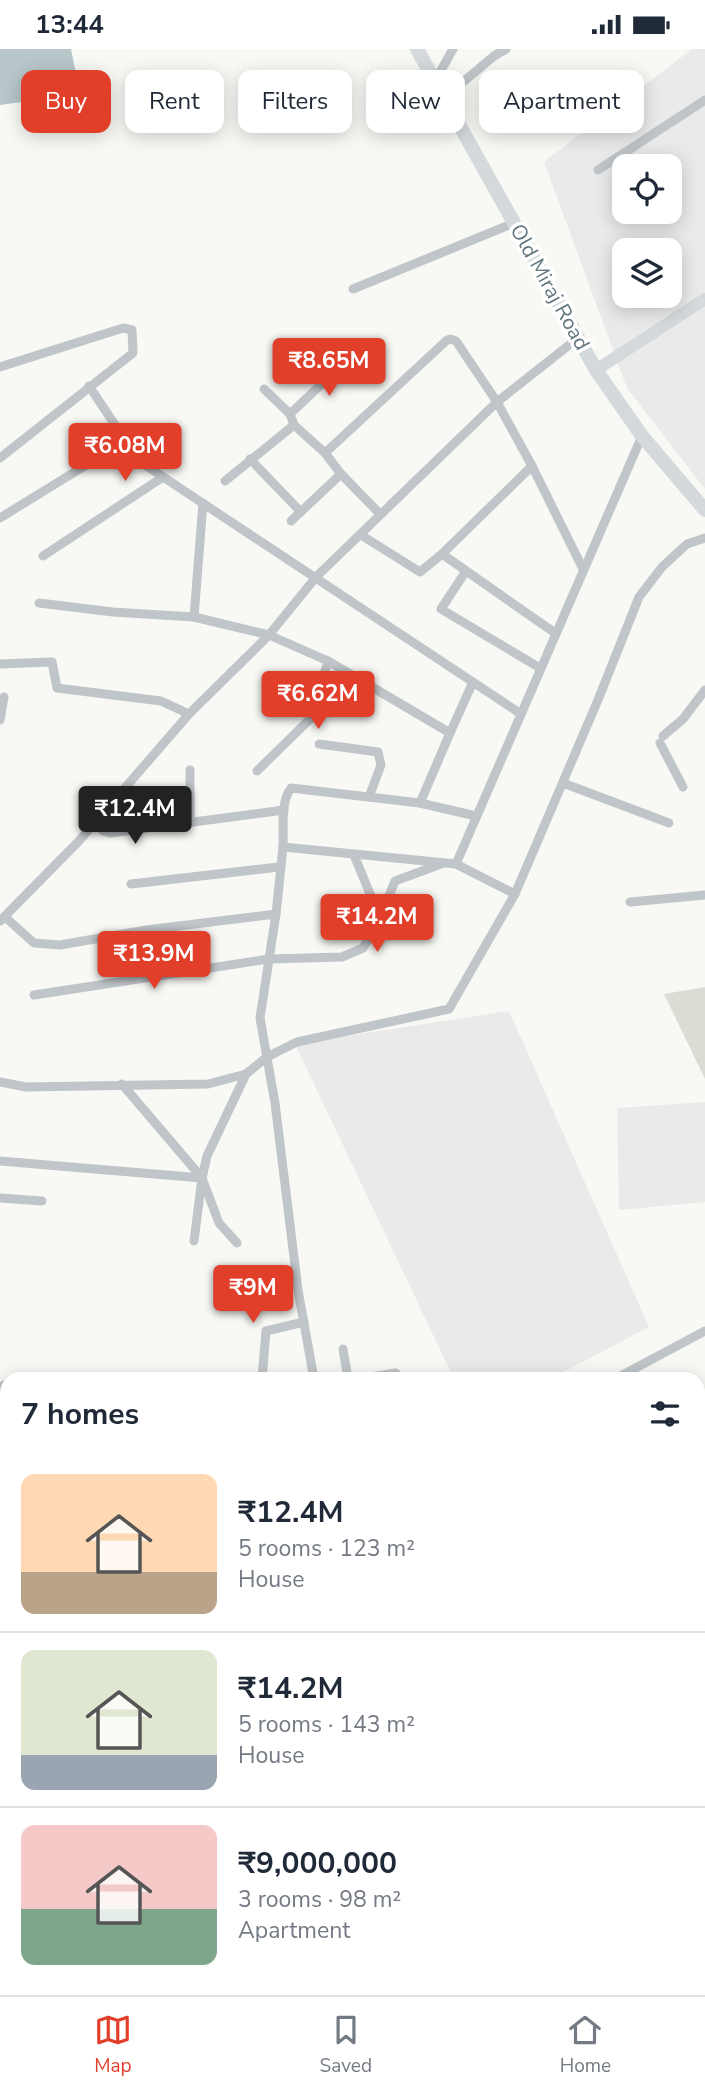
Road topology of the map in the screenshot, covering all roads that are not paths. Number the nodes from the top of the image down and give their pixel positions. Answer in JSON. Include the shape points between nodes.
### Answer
{"nodes":[{"id":1,"x":417,"y":49,"type":"edge"},
{"id":2,"x":453,"y":49,"type":"edge"},
{"id":3,"x":506,"y":49,"type":"edge"},
{"id":4,"x":429,"y":70,"type":"edge"},
{"id":5,"x":441,"y":70,"type":"edge"},
{"id":6,"x":465,"y":80,"type":"edge"},
{"id":7,"x":705,"y":100,"type":"edge"},
{"id":8,"x":464,"y":133,"type":"edge"},
{"id":9,"x":598,"y":170,"type":"dead end"},
{"id":10,"x":514,"y":223,"type":"junction"},
{"id":11,"x":353,"y":289,"type":"dead end"},
{"id":12,"x":705,"y":299,"type":"edge"},
{"id":13,"x":578,"y":338,"type":"junction"},
{"id":14,"x":348,"y":360,"type":"dead end"},
{"id":15,"x":0,"y":367,"type":"edge"},
{"id":16,"x":596,"y":370,"type":"junction"},
{"id":17,"x":89,"y":386,"type":"junction"},
{"id":18,"x":264,"y":389,"type":"dead end"},
{"id":19,"x":497,"y":402,"type":"junction"},
{"id":20,"x":290,"y":414,"type":"junction"},
{"id":21,"x":294,"y":425,"type":"junction"},
{"id":22,"x":642,"y":436,"type":"junction"},
{"id":23,"x":125,"y":441,"type":"junction"},
{"id":24,"x":325,"y":453,"type":"junction"},
{"id":25,"x":0,"y":459,"type":"edge"},
{"id":26,"x":250,"y":459,"type":"junction"},
{"id":27,"x":532,"y":465,"type":"junction"},
{"id":28,"x":341,"y":474,"type":"junction"},
{"id":29,"x":163,"y":477,"type":"junction"},
{"id":30,"x":225,"y":481,"type":"dead end"},
{"id":31,"x":203,"y":503,"type":"junction"},
{"id":32,"x":705,"y":510,"type":"edge"},
{"id":33,"x":301,"y":512,"type":"junction"},
{"id":34,"x":380,"y":514,"type":"junction"},
{"id":35,"x":0,"y":518,"type":"edge"},
{"id":36,"x":291,"y":521,"type":"dead end"},
{"id":37,"x":361,"y":535,"type":"junction"},
{"id":38,"x":705,"y":538,"type":"edge"},
{"id":39,"x":442,"y":554,"type":"junction"},
{"id":40,"x":43,"y":556,"type":"dead end"},
{"id":41,"x":583,"y":569,"type":"junction"},
{"id":42,"x":466,"y":571,"type":"junction"},
{"id":43,"x":316,"y":577,"type":"junction"},
{"id":44,"x":39,"y":603,"type":"dead end"},
{"id":45,"x":194,"y":617,"type":"junction"},
{"id":46,"x":555,"y":633,"type":"junction"},
{"id":47,"x":269,"y":635,"type":"junction"},
{"id":48,"x":328,"y":661,"type":"junction"},
{"id":49,"x":0,"y":664,"type":"edge"},
{"id":50,"x":540,"y":668,"type":"junction"},
{"id":51,"x":473,"y":682,"type":"junction"},
{"id":52,"x":705,"y":690,"type":"edge"},
{"id":53,"x":4,"y":697,"type":"dead end"},
{"id":54,"x":521,"y":713,"type":"junction"},
{"id":55,"x":190,"y":714,"type":"junction"},
{"id":56,"x":0,"y":720,"type":"edge"},
{"id":57,"x":450,"y":733,"type":"junction"},
{"id":58,"x":319,"y":744,"type":"dead end"},
{"id":59,"x":190,"y":770,"type":"dead end"},
{"id":60,"x":257,"y":771,"type":"dead end"},
{"id":61,"x":563,"y":783,"type":"junction"},
{"id":62,"x":683,"y":787,"type":"dead end"},
{"id":63,"x":369,"y":797,"type":"junction"},
{"id":64,"x":419,"y":803,"type":"junction"},
{"id":65,"x":285,"y":810,"type":"junction"},
{"id":66,"x":476,"y":816,"type":"junction"},
{"id":67,"x":95,"y":822,"type":"junction"},
{"id":68,"x":190,"y":823,"type":"junction"},
{"id":69,"x":669,"y":823,"type":"dead end"},
{"id":70,"x":283,"y":847,"type":"junction"},
{"id":71,"x":354,"y":855,"type":"junction"},
{"id":72,"x":451,"y":863,"type":"junction"},
{"id":73,"x":279,"y":867,"type":"junction"},
{"id":74,"x":131,"y":884,"type":"dead end"},
{"id":75,"x":515,"y":894,"type":"junction"},
{"id":76,"x":705,"y":895,"type":"edge"},
{"id":77,"x":630,"y":902,"type":"dead end"},
{"id":78,"x":276,"y":914,"type":"junction"},
{"id":79,"x":380,"y":918,"type":"junction"},
{"id":80,"x":3,"y":919,"type":"edge"},
{"id":81,"x":269,"y":959,"type":"junction"},
{"id":82,"x":34,"y":995,"type":"dead end"},
{"id":83,"x":267,"y":1057,"type":"junction"},
{"id":84,"x":246,"y":1074,"type":"junction"},
{"id":85,"x":0,"y":1083,"type":"edge"},
{"id":86,"x":122,"y":1084,"type":"junction"},
{"id":87,"x":0,"y":1161,"type":"edge"},
{"id":88,"x":202,"y":1178,"type":"junction"},
{"id":89,"x":0,"y":1198,"type":"edge"},
{"id":90,"x":42,"y":1201,"type":"dead end"},
{"id":91,"x":194,"y":1241,"type":"dead end"},
{"id":92,"x":237,"y":1243,"type":"dead end"},
{"id":93,"x":304,"y":1322,"type":"junction"},
{"id":94,"x":705,"y":1331,"type":"edge"},
{"id":95,"x":343,"y":1349,"type":"dead end"},
{"id":96,"x":263,"y":1372,"type":"edge"},
{"id":97,"x":313,"y":1372,"type":"edge"},
{"id":98,"x":347,"y":1372,"type":"edge"},
{"id":99,"x":628,"y":1372,"type":"edge"}],
"edges":[{"from":1,"to":4,"type":"main road","name":"Old Miraj Road"},
{"from":2,"to":5,"type":"street"},
{"from":3,"to":6,"type":"street"},
{"from":7,"to":9,"type":"street"},
{"from":8,"to":10,"type":"main road","name":"Old Miraj Road"},
{"from":10,"to":11,"type":"street"},
{"from":10,"to":13,"type":"main road","name":"Old Miraj Road"},
{"from":12,"to":16,"type":"main road"},
{"from":13,"to":16,"type":"main road","name":"Old Miraj Road"},
{"from":13,"to":19,"type":"street"},
{"from":14,"to":20,"type":"street"},
{"from":15,"to":17,"type":"street","via":[[123,328],[132,330],[133,353]]},
{"from":16,"to":22,"type":"main road","name":"Old Miraj Road"},
{"from":17,"to":23,"type":"street"},
{"from":17,"to":25,"type":"street"},
{"from":18,"to":20,"type":"street"},
{"from":19,"to":24,"type":"street","via":[[456,341],[450,339]]},
{"from":19,"to":27,"type":"street"},
{"from":19,"to":34,"type":"street"},
{"from":20,"to":21,"type":"street"},
{"from":21,"to":24,"type":"street"},
{"from":21,"to":26,"type":"street"},
{"from":22,"to":32,"type":"main road","name":"Old Miraj Road"},
{"from":22,"to":41,"type":"street"},
{"from":23,"to":29,"type":"street","via":[[139,461]]},
{"from":23,"to":35,"type":"street"},
{"from":24,"to":28,"type":"street"},
{"from":26,"to":30,"type":"street"},
{"from":26,"to":33,"type":"street"},
{"from":27,"to":39,"type":"street"},
{"from":27,"to":41,"type":"street"},
{"from":28,"to":33,"type":"street"},
{"from":28,"to":34,"type":"street"},
{"from":29,"to":31,"type":"street"},
{"from":29,"to":40,"type":"street"},
{"from":31,"to":43,"type":"street"},
{"from":31,"to":45,"type":"street"},
{"from":33,"to":36,"type":"street"},
{"from":34,"to":37,"type":"street"},
{"from":37,"to":39,"type":"street","via":[[420,572]]},
{"from":37,"to":43,"type":"street"},
{"from":38,"to":61,"type":"street","via":[[687,544],[639,597]]},
{"from":39,"to":42,"type":"street"},
{"from":41,"to":46,"type":"street"},
{"from":42,"to":46,"type":"street"},
{"from":42,"to":50,"type":"street","via":[[441,609]]},
{"from":43,"to":47,"type":"street"},
{"from":43,"to":51,"type":"street"},
{"from":44,"to":45,"type":"street"},
{"from":45,"to":47,"type":"street"},
{"from":46,"to":50,"type":"street"},
{"from":47,"to":48,"type":"street"},
{"from":47,"to":55,"type":"street"},
{"from":48,"to":57,"type":"street"},
{"from":48,"to":60,"type":"street","via":[[311,717]]},
{"from":49,"to":55,"type":"street","via":[[52,662],[57,688],[161,701]]},
{"from":50,"to":54,"type":"street"},
{"from":51,"to":54,"type":"street"},
{"from":51,"to":57,"type":"street"},
{"from":52,"to":62,"type":"street","via":[[662,740]]},
{"from":53,"to":56,"type":"street"},
{"from":54,"to":66,"type":"street"},
{"from":55,"to":67,"type":"street"},
{"from":57,"to":64,"type":"street"},
{"from":58,"to":63,"type":"street","via":[[378,752],[381,765]]},
{"from":59,"to":68,"type":"street"},
{"from":61,"to":69,"type":"street"},
{"from":61,"to":75,"type":"street"},
{"from":63,"to":64,"type":"street"},
{"from":63,"to":65,"type":"street","via":[[291,788]]},
{"from":64,"to":66,"type":"street"},
{"from":65,"to":68,"type":"street"},
{"from":65,"to":70,"type":"street"},
{"from":66,"to":72,"type":"street"},
{"from":67,"to":68,"type":"street","via":[[110,833]]},
{"from":67,"to":80,"type":"street"},
{"from":70,"to":71,"type":"street"},
{"from":70,"to":73,"type":"street"},
{"from":71,"to":72,"type":"street"},
{"from":71,"to":79,"type":"street"},
{"from":72,"to":75,"type":"street"},
{"from":72,"to":79,"type":"street","via":[[395,881]]},
{"from":73,"to":74,"type":"street"},
{"from":73,"to":78,"type":"street"},
{"from":75,"to":83,"type":"street","via":[[449,1009],[297,1042]]},
{"from":76,"to":77,"type":"street"},
{"from":78,"to":80,"type":"street","via":[[60,945],[34,943]]},
{"from":78,"to":81,"type":"street"},
{"from":79,"to":81,"type":"street","via":[[363,949],[342,957]]},
{"from":81,"to":82,"type":"street"},
{"from":81,"to":83,"type":"street","via":[[260,1018]]},
{"from":83,"to":84,"type":"street"},
{"from":83,"to":93,"type":"street"},
{"from":84,"to":86,"type":"street","via":[[208,1084]]},
{"from":84,"to":88,"type":"street","via":[[207,1156]]},
{"from":85,"to":86,"type":"street","via":[[26,1087]]},
{"from":86,"to":88,"type":"street"},
{"from":87,"to":88,"type":"street"},
{"from":88,"to":91,"type":"street"},
{"from":88,"to":92,"type":"street","via":[[219,1223]]},
{"from":89,"to":90,"type":"street"},
{"from":93,"to":96,"type":"street","via":[[266,1331]]},
{"from":93,"to":97,"type":"street"},
{"from":94,"to":99,"type":"street"},
{"from":95,"to":98,"type":"street"}]}
